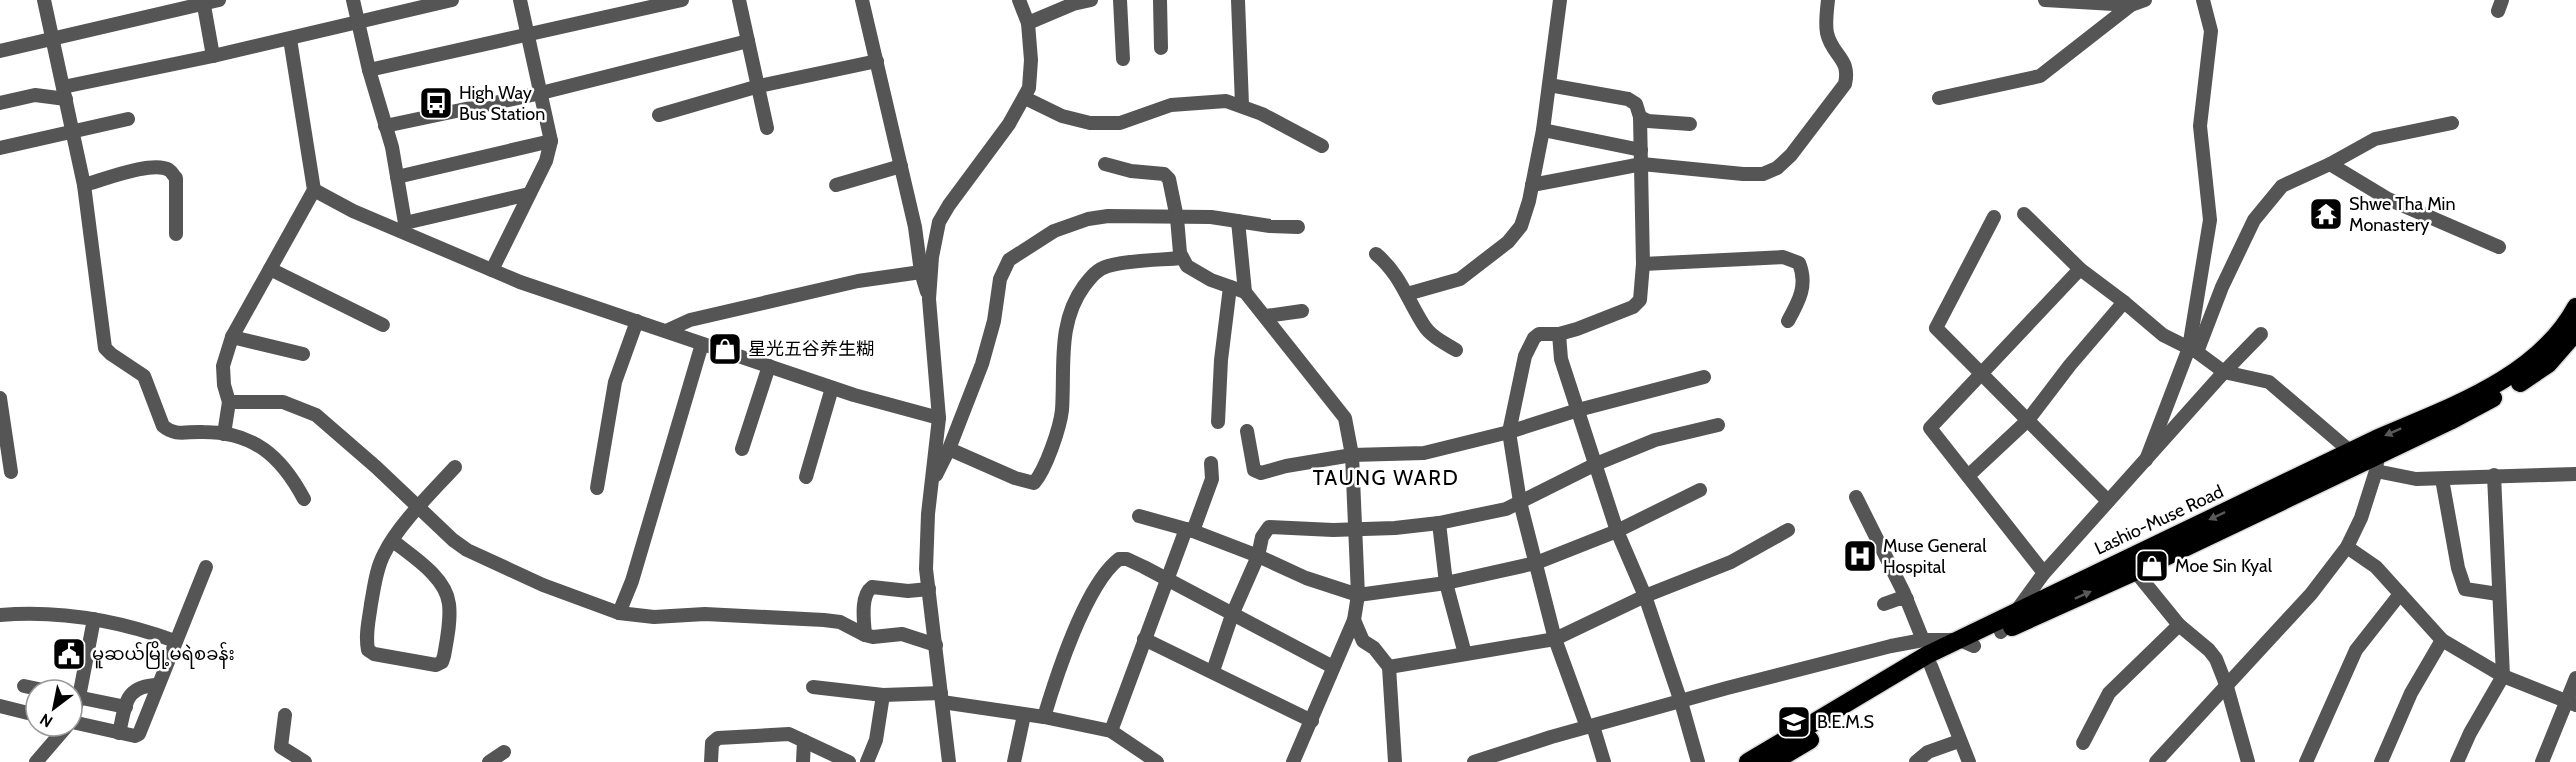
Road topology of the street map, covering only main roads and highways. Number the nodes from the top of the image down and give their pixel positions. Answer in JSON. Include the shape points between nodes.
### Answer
{"nodes":[{"id":1,"x":2576,"y":307,"type":"edge"},
{"id":2,"x":2574,"y":341,"type":"edge"},
{"id":3,"x":2130,"y":565,"type":"junction"},
{"id":4,"x":1967,"y":643,"type":"junction"},
{"id":5,"x":1748,"y":762,"type":"edge"},
{"id":6,"x":1773,"y":762,"type":"edge"}],
"edges":[{"from":1,"to":3,"type":"highway","name":"Lashio-Muse Road","one_way":true,"via":[[2558,335],[2517,372]]},
{"from":2,"to":3,"type":"highway","name":"Lashio-Muse Road","via":[[2526,380],[2377,462]]},
{"from":4,"to":3,"type":"highway","name":"Lashio-Muse Road","one_way":true,"via":[[2001,632]]},
{"from":3,"to":4,"type":"highway","name":"Lashio-Muse Road","via":[[2012,614]]},
{"from":4,"to":5,"type":"highway","name":"Lashio-Muse Road","via":[[1927,655]]},
{"from":4,"to":6,"type":"highway","name":"Lashio-Muse Road"}]}
